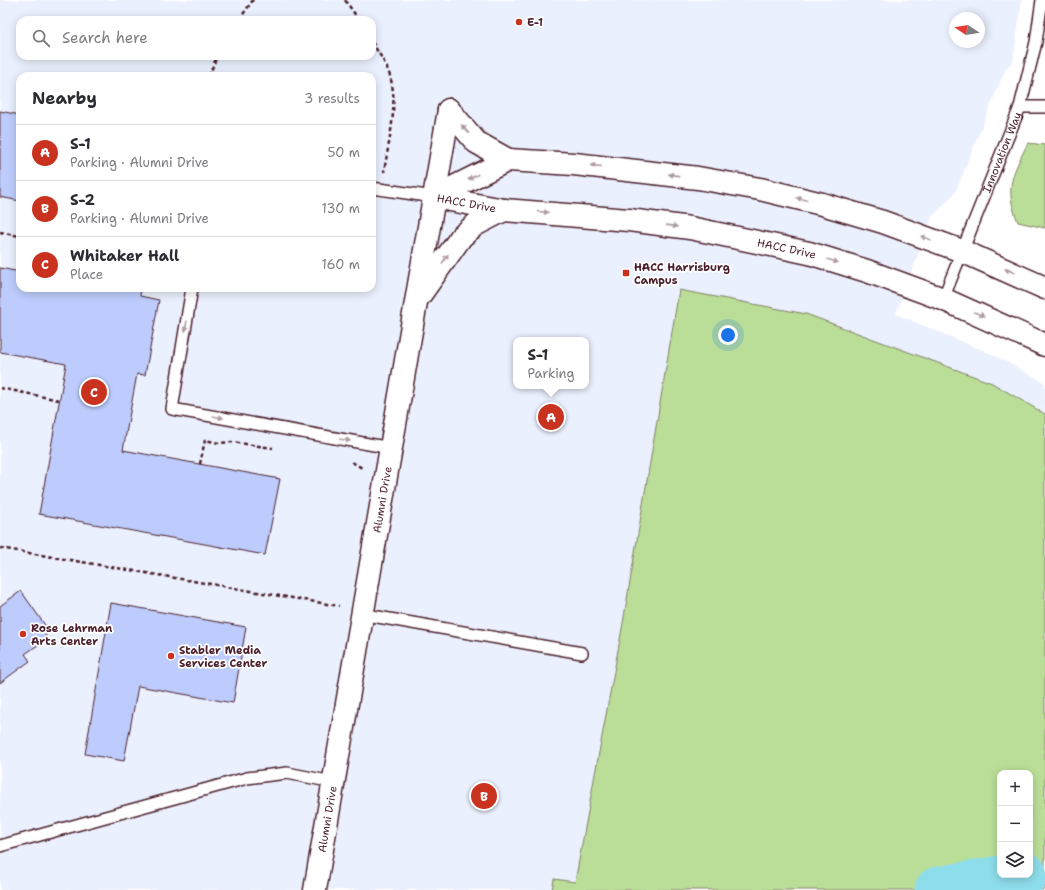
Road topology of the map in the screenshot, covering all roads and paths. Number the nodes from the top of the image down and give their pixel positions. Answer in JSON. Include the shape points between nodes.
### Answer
{"nodes":[{"id":1,"x":253,"y":0,"type":"edge"},
{"id":2,"x":345,"y":0,"type":"edge"},
{"id":3,"x":1042,"y":0,"type":"edge"},
{"id":4,"x":242,"y":16,"type":"edge"},
{"id":5,"x":356,"y":16,"type":"edge"},
{"id":6,"x":376,"y":50,"type":"edge"},
{"id":7,"x":215,"y":60,"type":"edge"},
{"id":8,"x":210,"y":72,"type":"edge"},
{"id":9,"x":1020,"y":107,"type":"junction"},
{"id":10,"x":1045,"y":107,"type":"edge"},
{"id":11,"x":508,"y":160,"type":"junction"},
{"id":12,"x":384,"y":175,"type":"dead end"},
{"id":13,"x":376,"y":189,"type":"edge"},
{"id":14,"x":434,"y":197,"type":"junction"},
{"id":15,"x":504,"y":210,"type":"junction"},
{"id":16,"x":0,"y":232,"type":"edge"},
{"id":17,"x":16,"y":235,"type":"edge"},
{"id":18,"x":962,"y":251,"type":"junction"},
{"id":19,"x":1045,"y":288,"type":"edge"},
{"id":20,"x":191,"y":292,"type":"edge"},
{"id":21,"x":943,"y":299,"type":"junction"},
{"id":22,"x":415,"y":302,"type":"junction"},
{"id":23,"x":1045,"y":345,"type":"edge"},
{"id":24,"x":0,"y":388,"type":"edge"},
{"id":25,"x":59,"y":400,"type":"dead end"},
{"id":26,"x":391,"y":448,"type":"junction"},
{"id":27,"x":276,"y":449,"type":"dead end"},
{"id":28,"x":350,"y":461,"type":"dead end"},
{"id":29,"x":200,"y":464,"type":"dead end"},
{"id":30,"x":362,"y":468,"type":"dead end"},
{"id":31,"x":0,"y":548,"type":"edge"},
{"id":32,"x":340,"y":606,"type":"dead end"},
{"id":33,"x":361,"y":614,"type":"junction"},
{"id":34,"x":582,"y":653,"type":"dead end"},
{"id":35,"x":333,"y":782,"type":"junction"},
{"id":36,"x":0,"y":846,"type":"edge"},
{"id":37,"x":315,"y":890,"type":"edge"}],
"edges":[{"from":1,"to":4,"type":"path"},
{"from":2,"to":5,"type":"path"},
{"from":3,"to":9,"type":"lane","name":"Innovation Way","via":[[1036,42]]},
{"from":6,"to":12,"type":"path","via":[[391,80],[393,94]]},
{"from":7,"to":8,"type":"path"},
{"from":9,"to":10,"type":"lane"},
{"from":9,"to":18,"type":"lane","name":"Innovation Way"},
{"from":11,"to":14,"type":"street","name":"HACC Drive","one_way":true},
{"from":11,"to":14,"type":"street","name":"Alumni Drive","one_way":true,"via":[[476,142],[449,110]]},
{"from":18,"to":11,"type":"street","one_way":true,"via":[[883,222],[760,189],[635,170]]},
{"from":13,"to":14,"type":"lane"},
{"from":14,"to":15,"type":"street","name":"HACC Drive"},
{"from":14,"to":22,"type":"street","name":"Alumni Drive"},
{"from":15,"to":21,"type":"street","name":"HACC Drive","one_way":true,"via":[[629,220],[690,228],[750,240],[809,253]]},
{"from":22,"to":15,"type":"street","one_way":true,"via":[[461,237]]},
{"from":16,"to":17,"type":"path"},
{"from":19,"to":18,"type":"street","one_way":true},
{"from":18,"to":21,"type":"lane","name":"Innovation Way"},
{"from":20,"to":26,"type":"lane","one_way":true,"via":[[172,409]]},
{"from":21,"to":23,"type":"street","name":"HACC Drive","one_way":true},
{"from":22,"to":26,"type":"street","name":"Alumni Drive"},
{"from":24,"to":25,"type":"path"},
{"from":26,"to":33,"type":"street","name":"Alumni Drive"},
{"from":27,"to":29,"type":"path","via":[[205,440]]},
{"from":28,"to":30,"type":"path"},
{"from":31,"to":32,"type":"path"},
{"from":33,"to":34,"type":"lane"},
{"from":33,"to":35,"type":"street","name":"Alumni Drive"},
{"from":35,"to":36,"type":"lane","via":[[287,772],[247,778]]},
{"from":35,"to":37,"type":"street","name":"Alumni Drive"}]}
